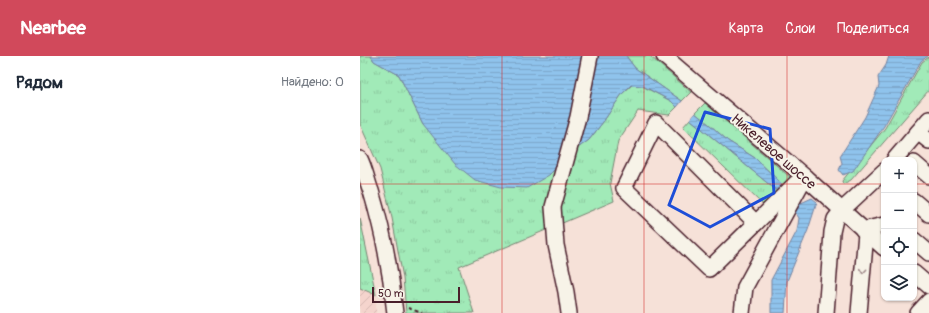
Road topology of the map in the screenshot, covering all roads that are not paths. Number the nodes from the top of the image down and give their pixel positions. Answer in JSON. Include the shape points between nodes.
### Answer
{"nodes":[{"id":1,"x":590,"y":56,"type":"edge"},
{"id":2,"x":664,"y":56,"type":"edge"},
{"id":3,"x":929,"y":119,"type":"edge"},
{"id":4,"x":923,"y":137,"type":"edge"},
{"id":5,"x":901,"y":157,"type":"edge"},
{"id":6,"x":360,"y":159,"type":"edge"},
{"id":7,"x":917,"y":166,"type":"edge"},
{"id":8,"x":881,"y":175,"type":"edge"},
{"id":9,"x":929,"y":176,"type":"edge"},
{"id":10,"x":805,"y":177,"type":"junction"},
{"id":11,"x":917,"y":204,"type":"edge"},
{"id":12,"x":842,"y":210,"type":"junction"},
{"id":13,"x":929,"y":214,"type":"edge"},
{"id":14,"x":756,"y":223,"type":"junction"},
{"id":15,"x":881,"y":226,"type":"edge"},
{"id":16,"x":865,"y":231,"type":"junction"},
{"id":17,"x":917,"y":243,"type":"edge"},
{"id":18,"x":881,"y":245,"type":"edge"},
{"id":19,"x":929,"y":253,"type":"edge"},
{"id":20,"x":917,"y":276,"type":"edge"},
{"id":21,"x":929,"y":286,"type":"edge"},
{"id":22,"x":929,"y":301,"type":"edge"},
{"id":23,"x":395,"y":313,"type":"edge"},
{"id":24,"x":569,"y":313,"type":"edge"},
{"id":25,"x":742,"y":313,"type":"edge"},
{"id":26,"x":826,"y":313,"type":"edge"},
{"id":27,"x":859,"y":313,"type":"edge"},
{"id":28,"x":918,"y":313,"type":"edge"}],
"edges":[{"from":1,"to":24,"type":"street","via":[[578,116],[553,206],[556,245]]},
{"from":2,"to":10,"type":"street","name":"Никелевое шоссе"},
{"from":3,"to":4,"type":"street"},
{"from":4,"to":5,"type":"street"},
{"from":6,"to":23,"type":"street","via":[[384,242]]},
{"from":7,"to":9,"type":"street"},
{"from":8,"to":12,"type":"street"},
{"from":10,"to":12,"type":"street","name":"Никелевое шоссе"},
{"from":10,"to":14,"type":"street","via":[[795,183]]},
{"from":10,"to":25,"type":"street","via":[[745,287]]},
{"from":11,"to":13,"type":"street"},
{"from":12,"to":16,"type":"street","name":"Никелевое шоссе"},
{"from":12,"to":26,"type":"street","via":[[835,219],[832,232]]},
{"from":14,"to":14,"type":"street","via":[[709,269],[624,188],[656,123]]},
{"from":15,"to":16,"type":"street"},
{"from":16,"to":18,"type":"street","name":"Никелевое шоссе"},
{"from":16,"to":27,"type":"street","one_way":true},
{"from":17,"to":19,"type":"street"},
{"from":20,"to":21,"type":"street"},
{"from":22,"to":28,"type":"street"}]}
